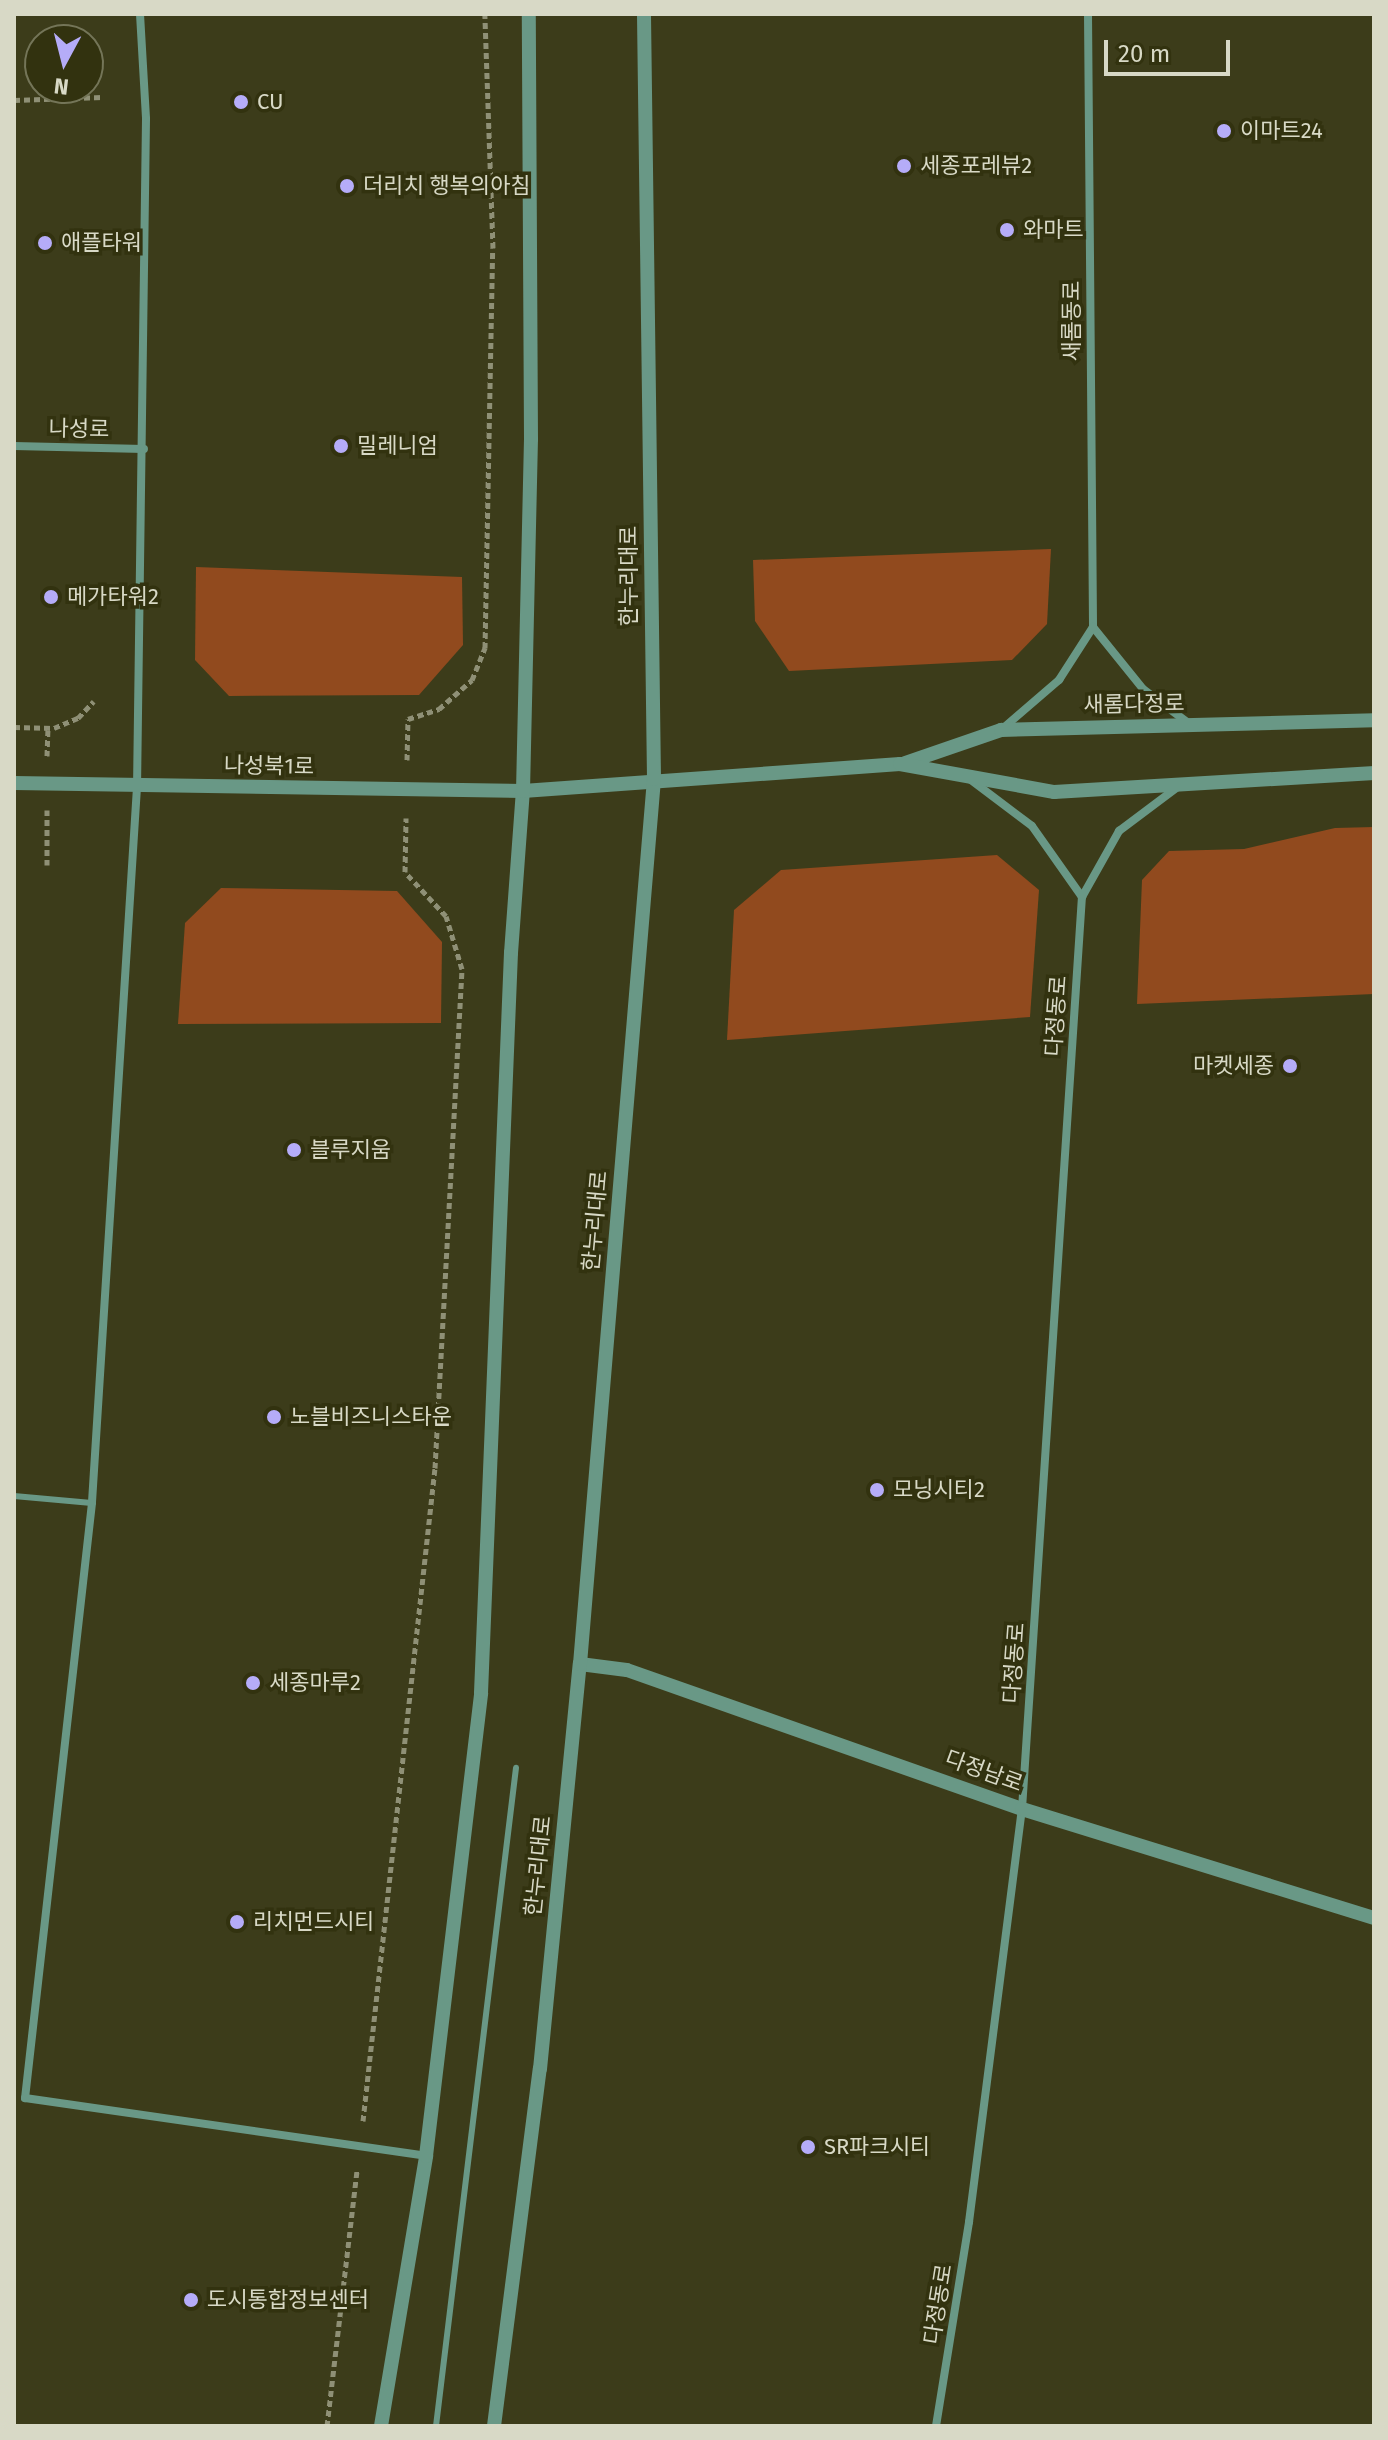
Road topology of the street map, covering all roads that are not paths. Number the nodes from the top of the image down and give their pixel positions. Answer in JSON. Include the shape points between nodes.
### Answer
{"nodes":[{"id":1,"x":140,"y":14,"type":"edge"},
{"id":2,"x":529,"y":14,"type":"edge"},
{"id":3,"x":644,"y":14,"type":"edge"},
{"id":4,"x":1088,"y":14,"type":"edge"},
{"id":5,"x":14,"y":446,"type":"edge"},
{"id":6,"x":144,"y":449,"type":"junction"},
{"id":7,"x":1093,"y":627,"type":"junction"},
{"id":8,"x":1374,"y":720,"type":"edge"},
{"id":9,"x":1191,"y":725,"type":"junction"},
{"id":10,"x":1001,"y":730,"type":"junction"},
{"id":11,"x":900,"y":764,"type":"junction"},
{"id":12,"x":1374,"y":773,"type":"edge"},
{"id":13,"x":965,"y":776,"type":"junction"},
{"id":14,"x":654,"y":779,"type":"junction"},
{"id":15,"x":14,"y":783,"type":"edge"},
{"id":16,"x":1181,"y":784,"type":"junction"},
{"id":17,"x":137,"y":787,"type":"junction"},
{"id":18,"x":523,"y":791,"type":"junction"},
{"id":19,"x":1082,"y":897,"type":"junction"},
{"id":20,"x":14,"y":1496,"type":"edge"},
{"id":21,"x":92,"y":1503,"type":"junction"},
{"id":22,"x":580,"y":1664,"type":"junction"},
{"id":23,"x":516,"y":1768,"type":"dead end"},
{"id":24,"x":1022,"y":1809,"type":"junction"},
{"id":25,"x":1374,"y":1918,"type":"edge"},
{"id":26,"x":426,"y":2156,"type":"junction"},
{"id":27,"x":381,"y":2426,"type":"edge"},
{"id":28,"x":436,"y":2426,"type":"edge"},
{"id":29,"x":494,"y":2426,"type":"edge"},
{"id":30,"x":936,"y":2426,"type":"edge"}],
"edges":[{"from":1,"to":6,"type":"street","via":[[146,119]]},
{"from":2,"to":18,"type":"street","via":[[531,439]]},
{"from":3,"to":14,"type":"street","name":"한누리대로"},
{"from":4,"to":7,"type":"street","name":"새롬동로"},
{"from":5,"to":6,"type":"street","name":"나성로"},
{"from":6,"to":17,"type":"street"},
{"from":7,"to":9,"type":"street","via":[[1143,689]]},
{"from":7,"to":10,"type":"street","via":[[1059,680]]},
{"from":8,"to":9,"type":"street","name":"새롬다정로"},
{"from":9,"to":10,"type":"street","name":"새롬다정로"},
{"from":10,"to":11,"type":"street","name":"새롬다정로"},
{"from":11,"to":13,"type":"street","name":"새롬다정로"},
{"from":11,"to":14,"type":"street","name":"새롬다정로"},
{"from":12,"to":16,"type":"street","name":"새롬다정로"},
{"from":13,"to":16,"type":"street","name":"새롬다정로","via":[[1054,792]]},
{"from":13,"to":19,"type":"street","via":[[1032,826]]},
{"from":14,"to":18,"type":"street","name":"새롬다정로"},
{"from":14,"to":22,"type":"street","name":"한누리대로"},
{"from":15,"to":17,"type":"street","name":"나성북1로"},
{"from":16,"to":19,"type":"street","via":[[1119,831]]},
{"from":17,"to":18,"type":"street","name":"나성북1로"},
{"from":17,"to":21,"type":"street"},
{"from":18,"to":26,"type":"street","via":[[511,953],[481,1693]]},
{"from":19,"to":24,"type":"street","name":"다정동로"},
{"from":20,"to":21,"type":"lane"},
{"from":21,"to":26,"type":"street","via":[[25,2098]]},
{"from":22,"to":24,"type":"street","name":"다정남로","via":[[627,1670]]},
{"from":22,"to":29,"type":"street","name":"한누리대로","via":[[540,2069]]},
{"from":23,"to":28,"type":"lane"},
{"from":24,"to":25,"type":"street","name":"다정남로"},
{"from":24,"to":30,"type":"street","name":"다정동로","via":[[969,2222]]},
{"from":26,"to":27,"type":"street"}]}
